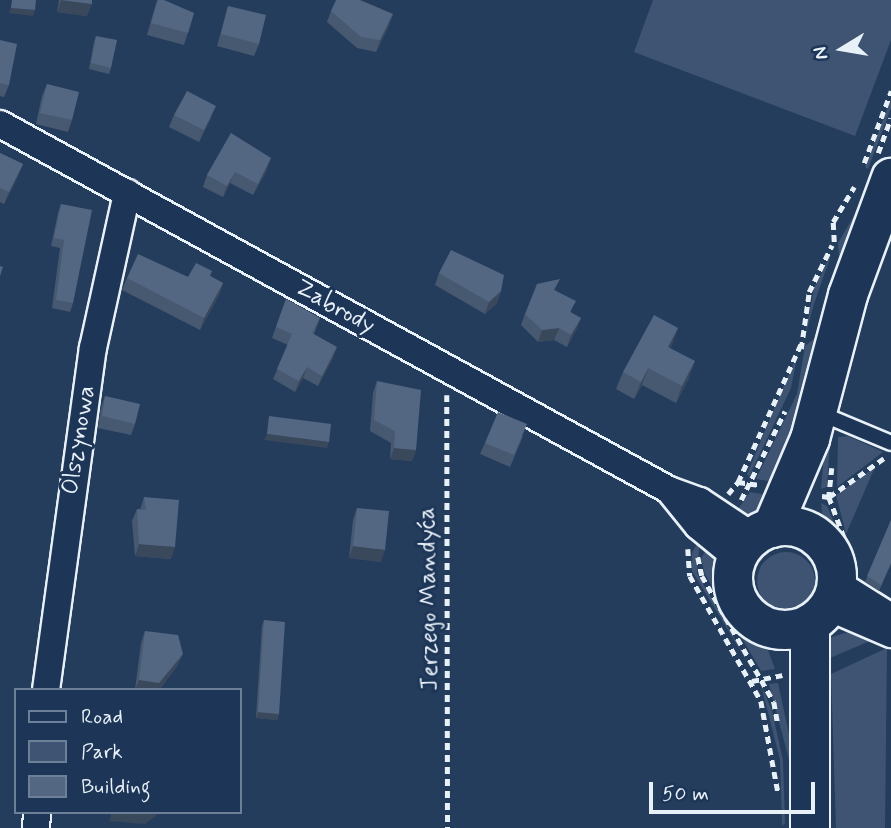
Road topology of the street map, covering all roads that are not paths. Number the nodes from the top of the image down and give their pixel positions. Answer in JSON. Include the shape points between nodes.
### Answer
{"nodes":[{"id":1,"x":0,"y":124,"type":"edge"},
{"id":2,"x":891,"y":178,"type":"edge"},
{"id":3,"x":127,"y":193,"type":"junction"},
{"id":4,"x":821,"y":424,"type":"junction"},
{"id":5,"x":891,"y":443,"type":"edge"},
{"id":6,"x":669,"y":490,"type":"junction"},
{"id":7,"x":811,"y":533,"type":"junction"},
{"id":8,"x":755,"y":541,"type":"junction"},
{"id":9,"x":822,"y":604,"type":"junction"},
{"id":10,"x":891,"y":617,"type":"edge"},
{"id":11,"x":891,"y":634,"type":"edge"},
{"id":12,"x":46,"y":688,"type":"edge"},
{"id":13,"x":806,"y":740,"type":"junction"},
{"id":14,"x":810,"y":828,"type":"edge"}],
"edges":[{"from":1,"to":3,"type":"street","name":"Zabrody"},
{"from":2,"to":4,"type":"street","via":[[848,295]]},
{"from":3,"to":6,"type":"street","name":"Zabrody"},
{"from":3,"to":12,"type":"street","name":"Olszynowa","via":[[93,348]]},
{"from":4,"to":5,"type":"lane"},
{"from":4,"to":7,"type":"street"},
{"from":4,"to":8,"type":"street"},
{"from":6,"to":8,"type":"street","name":"Zabrody","via":[[699,501]]},
{"from":6,"to":8,"type":"street","name":"Zabrody","via":[[698,527]]},
{"from":7,"to":8,"type":"street"},
{"from":7,"to":9,"type":"street","via":[[831,554]]},
{"from":8,"to":9,"type":"street","via":[[741,604],[750,616]]},
{"from":9,"to":10,"type":"street"},
{"from":9,"to":11,"type":"street"},
{"from":9,"to":13,"type":"street"},
{"from":9,"to":13,"type":"street","via":[[769,678]]},
{"from":13,"to":14,"type":"street"}]}
